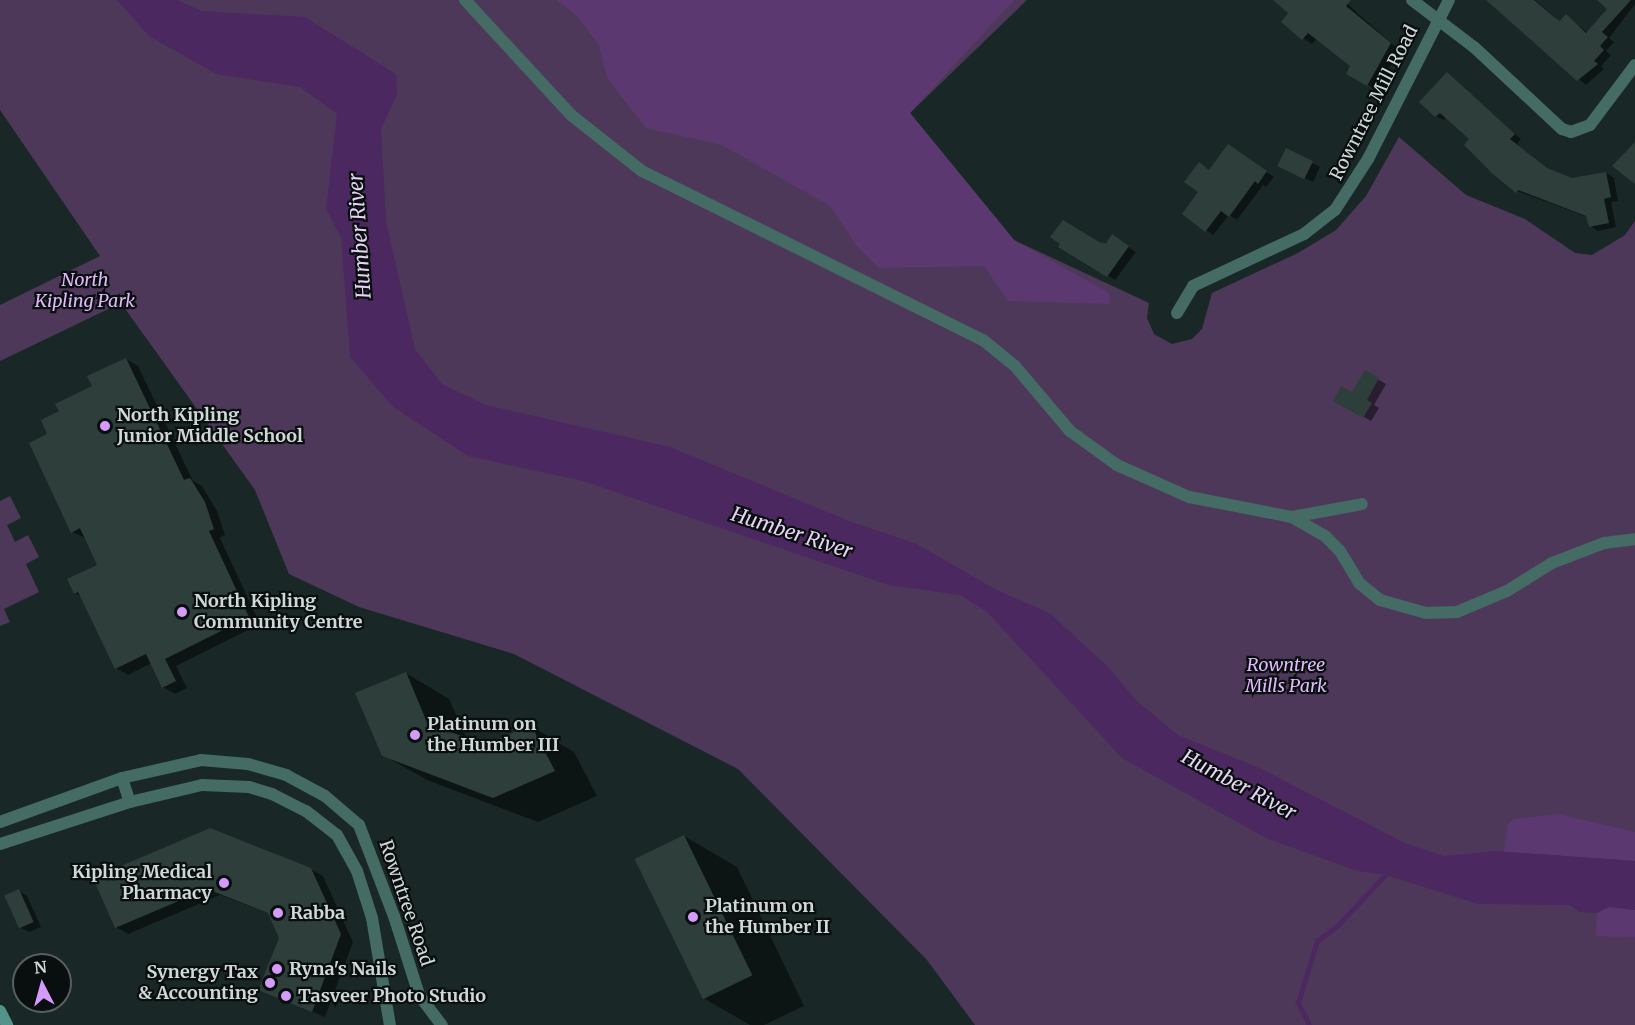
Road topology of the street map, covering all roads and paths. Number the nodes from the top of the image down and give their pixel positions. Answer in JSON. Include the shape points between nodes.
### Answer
{"nodes":[{"id":1,"x":465,"y":0,"type":"edge"},
{"id":2,"x":1412,"y":0,"type":"edge"},
{"id":3,"x":1449,"y":0,"type":"edge"},
{"id":4,"x":1438,"y":20,"type":"junction"},
{"id":5,"x":1635,"y":65,"type":"edge"},
{"id":6,"x":1177,"y":313,"type":"dead end"},
{"id":7,"x":1362,"y":504,"type":"dead end"},
{"id":8,"x":1292,"y":517,"type":"junction"},
{"id":9,"x":1635,"y":539,"type":"edge"},
{"id":10,"x":123,"y":777,"type":"junction"},
{"id":11,"x":130,"y":802,"type":"junction"},
{"id":12,"x":0,"y":822,"type":"edge"},
{"id":13,"x":0,"y":844,"type":"edge"},
{"id":14,"x":0,"y":1011,"type":"edge"},
{"id":15,"x":7,"y":1025,"type":"edge"},
{"id":16,"x":390,"y":1025,"type":"edge"},
{"id":17,"x":442,"y":1025,"type":"edge"}],
"edges":[{"from":1,"to":8,"type":"street","via":[[571,115],[642,171],[983,340],[1015,366],[1070,431],[1117,465],[1190,497]]},
{"from":2,"to":4,"type":"street"},
{"from":3,"to":4,"type":"street","name":"Rowntree Mill Road"},
{"from":4,"to":5,"type":"street","via":[[1474,47],[1562,129],[1571,132],[1590,124]]},
{"from":4,"to":6,"type":"street","name":"Rowntree Mill Road","via":[[1368,159],[1335,210],[1304,234],[1193,286]]},
{"from":7,"to":8,"type":"street"},
{"from":8,"to":9,"type":"street","via":[[1326,537],[1340,551],[1359,583],[1380,600],[1425,613],[1457,612],[1477,606],[1552,563],[1604,543]]},
{"from":10,"to":11,"type":"street"},
{"from":10,"to":12,"type":"street","name":"Rowntree Road"},
{"from":10,"to":17,"type":"street","name":"Rowntree Road","via":[[208,760],[248,764],[286,774],[325,796],[359,825],[387,895],[419,995]]},
{"from":11,"to":13,"type":"street","name":"Rowntree Road"},
{"from":11,"to":16,"type":"street","name":"Rowntree Road","via":[[202,785],[249,787],[306,811],[337,835],[357,872],[372,918]]},
{"from":14,"to":15,"type":"main road"}]}
